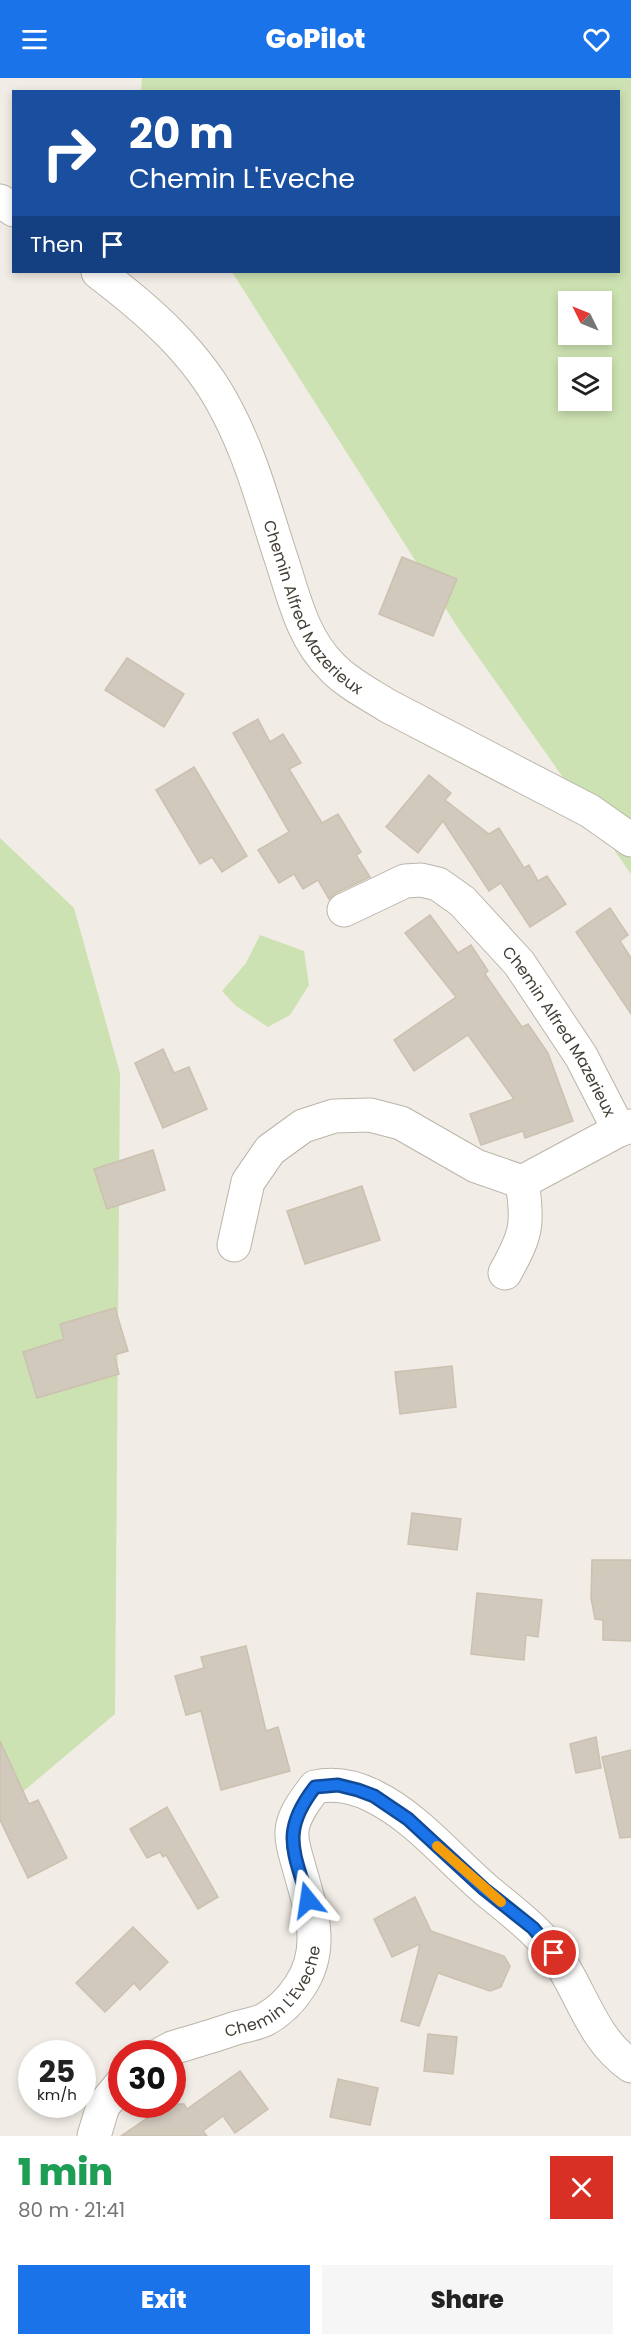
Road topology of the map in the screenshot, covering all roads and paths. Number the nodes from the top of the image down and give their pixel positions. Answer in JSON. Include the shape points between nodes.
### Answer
{"nodes":[{"id":1,"x":99,"y":273,"type":"edge"},
{"id":2,"x":631,"y":840,"type":"edge"},
{"id":3,"x":344,"y":910,"type":"dead end"},
{"id":4,"x":625,"y":1128,"type":"edge"},
{"id":5,"x":522,"y":1182,"type":"junction"},
{"id":6,"x":234,"y":1245,"type":"dead end"},
{"id":7,"x":505,"y":1273,"type":"dead end"},
{"id":8,"x":186,"y":2044,"type":"edge"},
{"id":9,"x":631,"y":2066,"type":"edge"},
{"id":10,"x":108,"y":2100,"type":"edge"},
{"id":11,"x":94,"y":2136,"type":"edge"}],
"edges":[{"from":1,"to":2,"type":"street","name":"Chemin Alfred Mazerieux","via":[[144,307],[175,339],[226,408],[245,447],[299,616],[313,644],[332,667],[388,706],[590,812]]},
{"from":3,"to":4,"type":"street","name":"Chemin Alfred Mazerieux","via":[[405,881],[438,884],[462,901],[519,963]]},
{"from":4,"to":5,"type":"street","name":"Chemin Alfred Mazerieux"},
{"from":5,"to":6,"type":"street","via":[[476,1166],[401,1123],[370,1115],[334,1116],[303,1126],[270,1150],[248,1182]]},
{"from":5,"to":7,"type":"street","via":[[527,1212],[522,1242]]},
{"from":8,"to":9,"type":"street","name":"Chemin L'Eveche","via":[[263,2021],[286,2003],[307,1976],[316,1941],[292,1831],[308,1796],[315,1787],[326,1785],[374,1796],[408,1819],[533,1928],[574,1982],[603,2041]]},
{"from":10,"to":11,"type":"street"}]}
